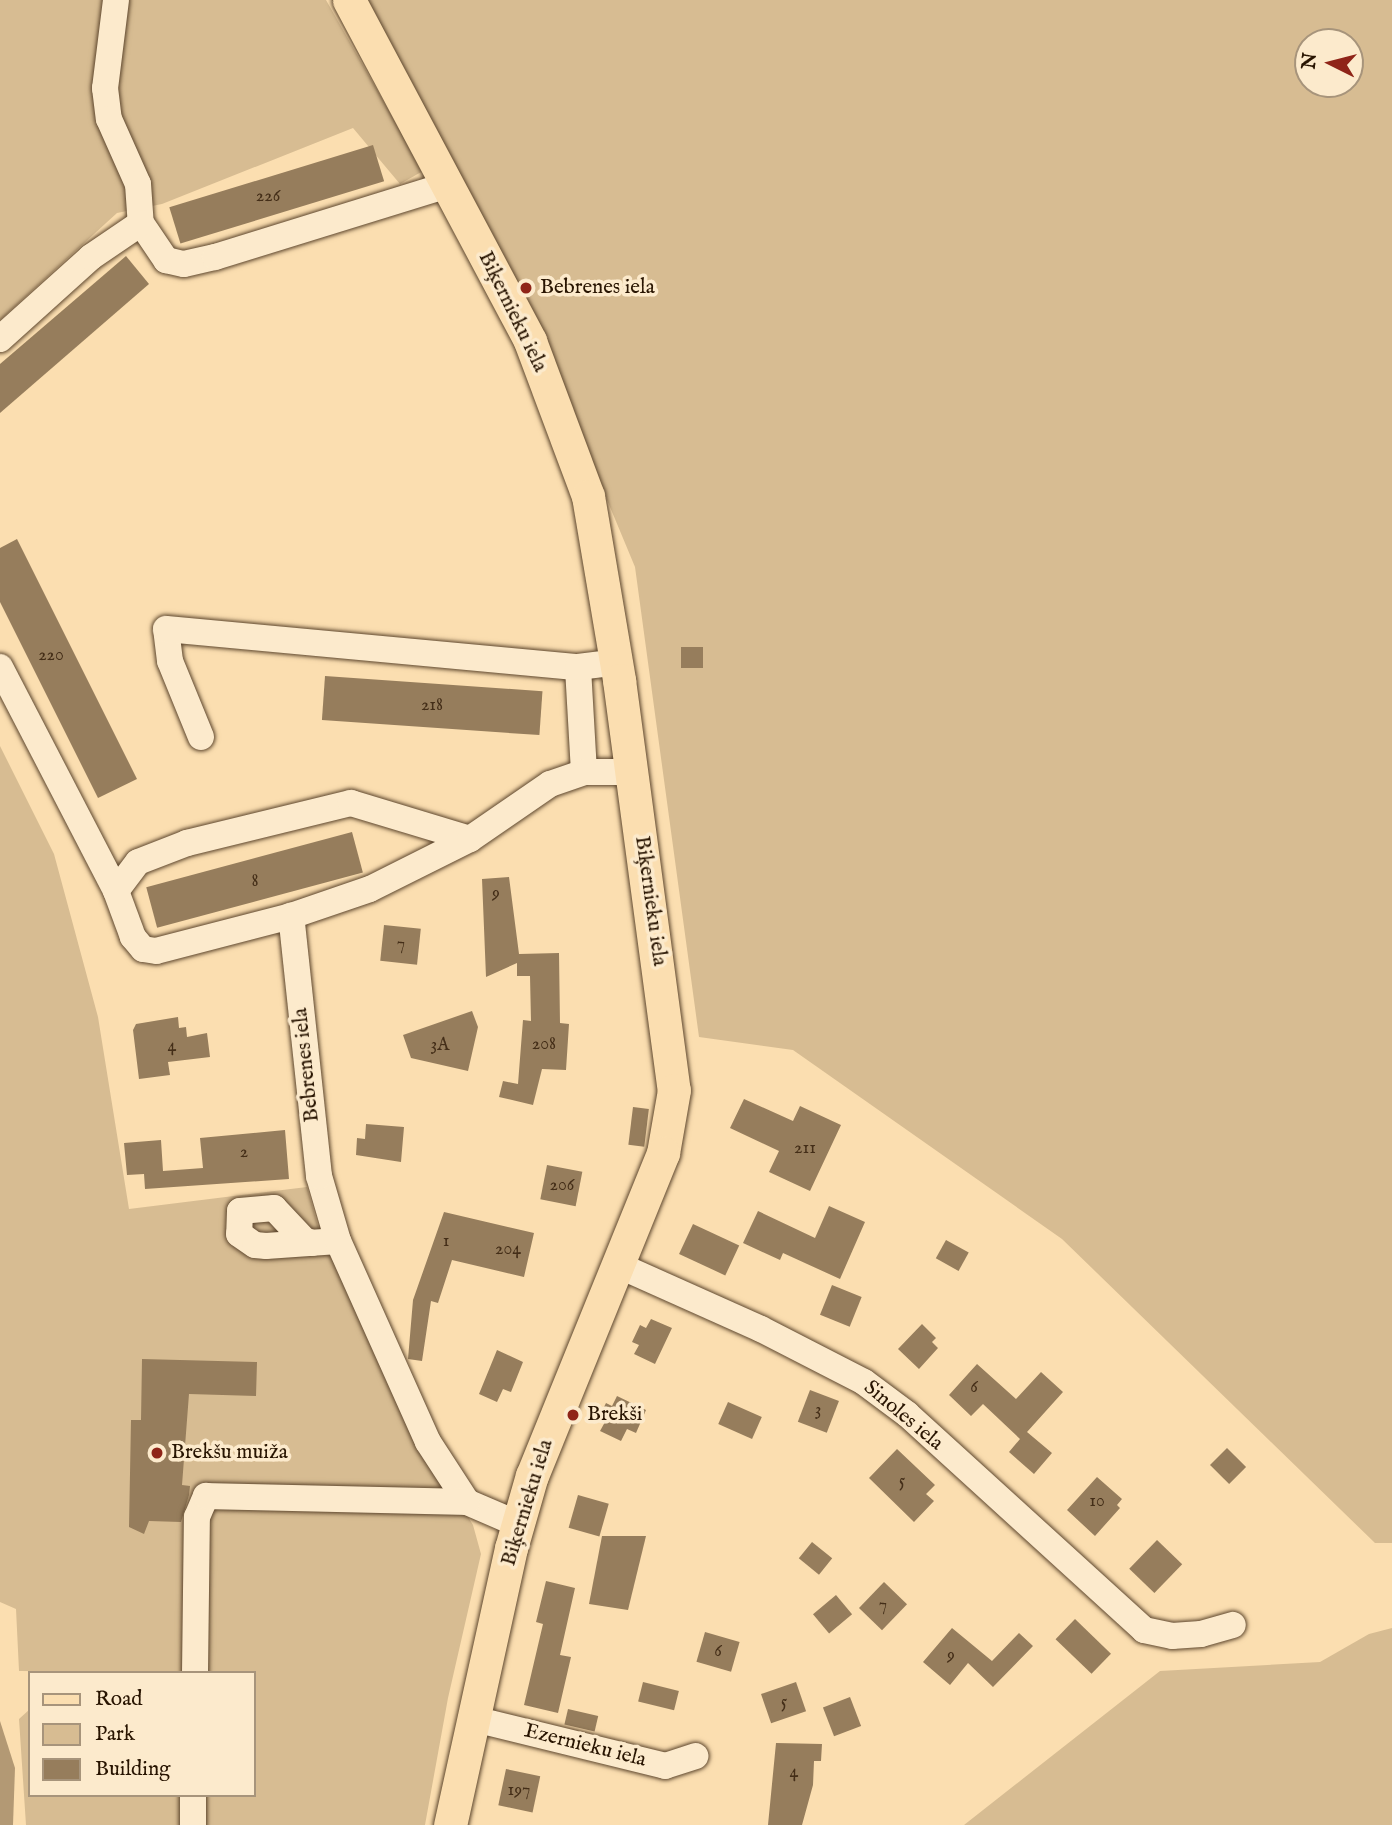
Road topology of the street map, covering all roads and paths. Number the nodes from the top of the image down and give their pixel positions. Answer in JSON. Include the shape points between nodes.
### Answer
{"nodes":[{"id":1,"x":116,"y":0,"type":"edge"},
{"id":2,"x":349,"y":0,"type":"edge"},
{"id":3,"x":448,"y":184,"type":"junction"},
{"id":4,"x":141,"y":223,"type":"junction"},
{"id":5,"x":0,"y":339,"type":"edge"},
{"id":6,"x":617,"y":662,"type":"junction"},
{"id":7,"x":0,"y":667,"type":"edge"},
{"id":8,"x":578,"y":667,"type":"junction"},
{"id":9,"x":201,"y":737,"type":"dead end"},
{"id":10,"x":584,"y":772,"type":"junction"},
{"id":11,"x":632,"y":772,"type":"junction"},
{"id":12,"x":470,"y":839,"type":"junction"},
{"id":13,"x":116,"y":891,"type":"junction"},
{"id":14,"x":291,"y":916,"type":"junction"},
{"id":15,"x":620,"y":1266,"type":"junction"},
{"id":16,"x":467,"y":1503,"type":"junction"},
{"id":17,"x":518,"y":1524,"type":"junction"},
{"id":18,"x":1233,"y":1625,"type":"dead end"},
{"id":19,"x":195,"y":1671,"type":"edge"},
{"id":20,"x":474,"y":1719,"type":"junction"},
{"id":21,"x":695,"y":1756,"type":"dead end"},
{"id":22,"x":193,"y":1797,"type":"edge"},
{"id":23,"x":193,"y":1825,"type":"edge"},
{"id":24,"x":450,"y":1825,"type":"edge"}],
"edges":[{"from":1,"to":4,"type":"street","via":[[105,88],[109,119],[138,184]]},
{"from":2,"to":3,"type":"main road","name":"Biķernieku iela"},
{"from":3,"to":4,"type":"street","via":[[184,264],[166,260]]},
{"from":3,"to":6,"type":"main road","name":"Biķernieku iela","via":[[530,341],[588,496]]},
{"from":4,"to":5,"type":"street","via":[[91,257]]},
{"from":6,"to":8,"type":"street"},
{"from":6,"to":11,"type":"main road","name":"Biķernieku iela"},
{"from":7,"to":13,"type":"street"},
{"from":8,"to":9,"type":"street","via":[[166,629],[170,661]]},
{"from":8,"to":10,"type":"street"},
{"from":10,"to":11,"type":"street"},
{"from":10,"to":12,"type":"street","via":[[550,784]]},
{"from":11,"to":15,"type":"main road","name":"Biķernieku iela","via":[[674,1090],[663,1153]]},
{"from":12,"to":13,"type":"street","via":[[351,803],[187,843],[138,862]]},
{"from":12,"to":14,"type":"street","via":[[370,889]]},
{"from":13,"to":14,"type":"street","via":[[133,937],[143,948],[156,951]]},
{"from":14,"to":16,"type":"street","name":"Bebrenes iela","via":[[325,1242],[428,1442]]},
{"from":15,"to":17,"type":"main road","name":"Biķernieku iela","via":[[532,1475]]},
{"from":15,"to":18,"type":"street","name":"Sinoles iela","via":[[761,1329],[864,1382],[907,1414],[1144,1630],[1172,1636]]},
{"from":16,"to":17,"type":"street"},
{"from":16,"to":19,"type":"street","via":[[206,1496],[197,1517]]},
{"from":17,"to":20,"type":"main road","name":"Biķernieku iela"},
{"from":20,"to":21,"type":"street","name":"Ezernieku iela","via":[[665,1766]]},
{"from":20,"to":24,"type":"main road","name":"Biķernieku iela"},
{"from":22,"to":23,"type":"street"}]}
